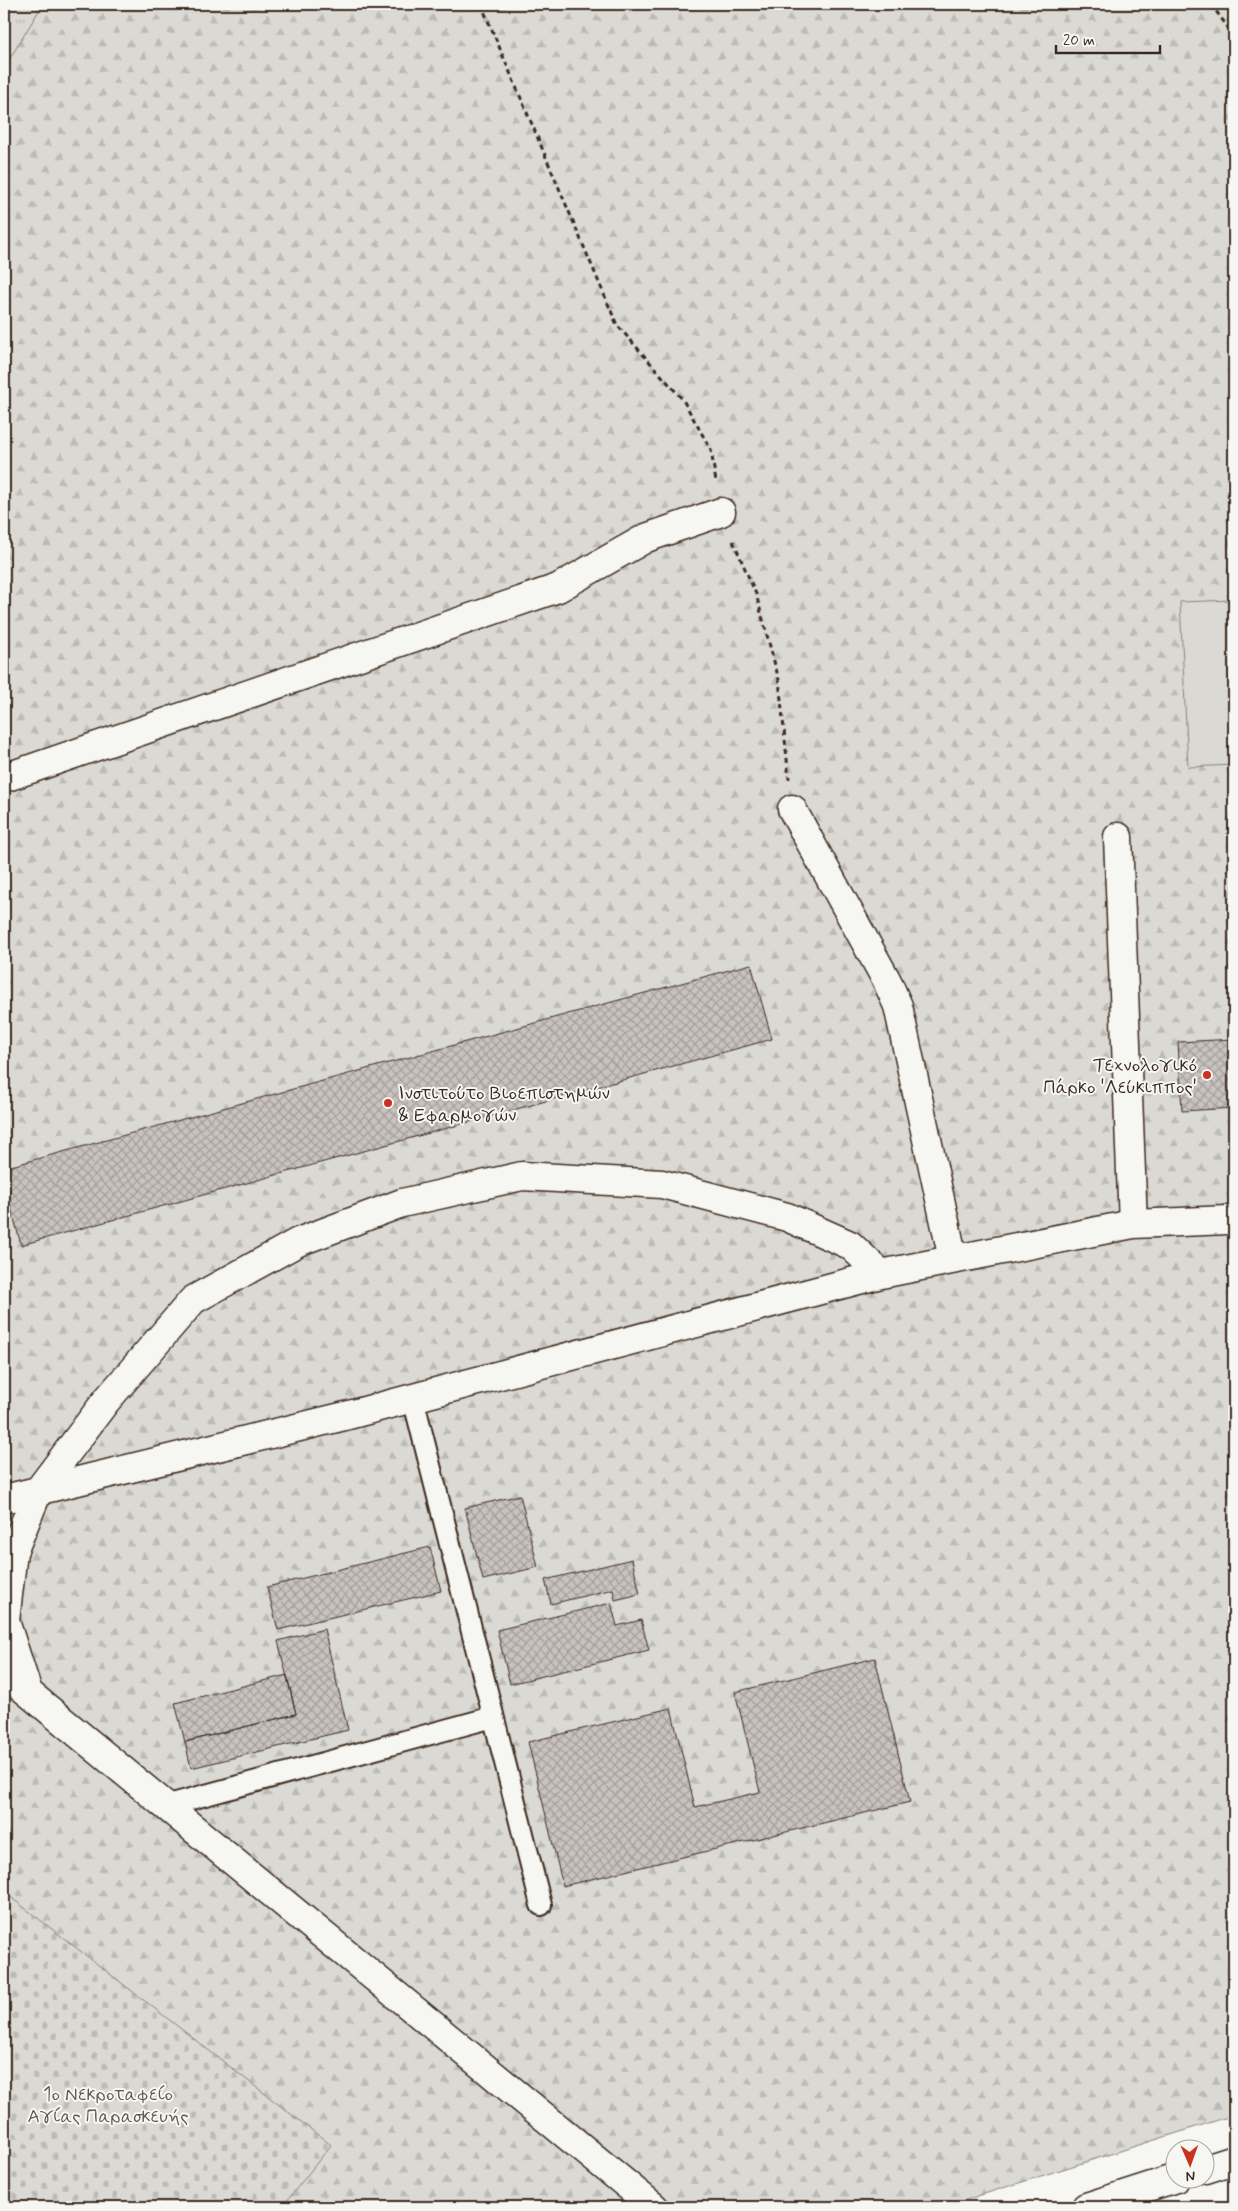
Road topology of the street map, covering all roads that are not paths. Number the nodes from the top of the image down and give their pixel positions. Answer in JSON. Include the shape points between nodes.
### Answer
{"nodes":[{"id":1,"x":721,"y":512,"type":"road end"},
{"id":2,"x":4,"y":778,"type":"edge"},
{"id":3,"x":792,"y":810,"type":"road end"},
{"id":4,"x":1118,"y":837,"type":"dead end"},
{"id":5,"x":1228,"y":1220,"type":"dead end"},
{"id":6,"x":1134,"y":1224,"type":"junction"},
{"id":7,"x":953,"y":1259,"type":"junction"},
{"id":8,"x":881,"y":1274,"type":"junction"},
{"id":9,"x":413,"y":1398,"type":"junction"},
{"id":10,"x":38,"y":1491,"type":"junction"},
{"id":11,"x":4,"y":1499,"type":"edge"},
{"id":12,"x":4,"y":1673,"type":"edge"},
{"id":13,"x":28,"y":1692,"type":"junction"},
{"id":14,"x":493,"y":1717,"type":"junction"},
{"id":15,"x":165,"y":1806,"type":"junction"},
{"id":16,"x":541,"y":1906,"type":"dead end"},
{"id":17,"x":1234,"y":2160,"type":"edge"},
{"id":18,"x":1216,"y":2166,"type":"edge"},
{"id":19,"x":1166,"y":2181,"type":"edge"},
{"id":20,"x":654,"y":2207,"type":"edge"},
{"id":21,"x":1086,"y":2207,"type":"edge"}],
"edges":[{"from":1,"to":2,"type":"street","via":[[646,538],[558,588]]},
{"from":3,"to":7,"type":"street","via":[[898,1006]]},
{"from":4,"to":6,"type":"street"},
{"from":5,"to":6,"type":"street"},
{"from":6,"to":7,"type":"street"},
{"from":7,"to":8,"type":"street"},
{"from":8,"to":9,"type":"street"},
{"from":8,"to":10,"type":"street","via":[[850,1245],[787,1217],[662,1184],[522,1176],[402,1203],[298,1242],[193,1300],[106,1401]]},
{"from":9,"to":10,"type":"street"},
{"from":9,"to":14,"type":"lane"},
{"from":10,"to":11,"type":"street"},
{"from":10,"to":13,"type":"street","via":[[13,1552],[5,1621]]},
{"from":12,"to":13,"type":"street"},
{"from":13,"to":15,"type":"street"},
{"from":14,"to":15,"type":"lane"},
{"from":14,"to":16,"type":"lane"},
{"from":15,"to":20,"type":"street"},
{"from":17,"to":18,"type":"street"},
{"from":19,"to":21,"type":"street"}]}
